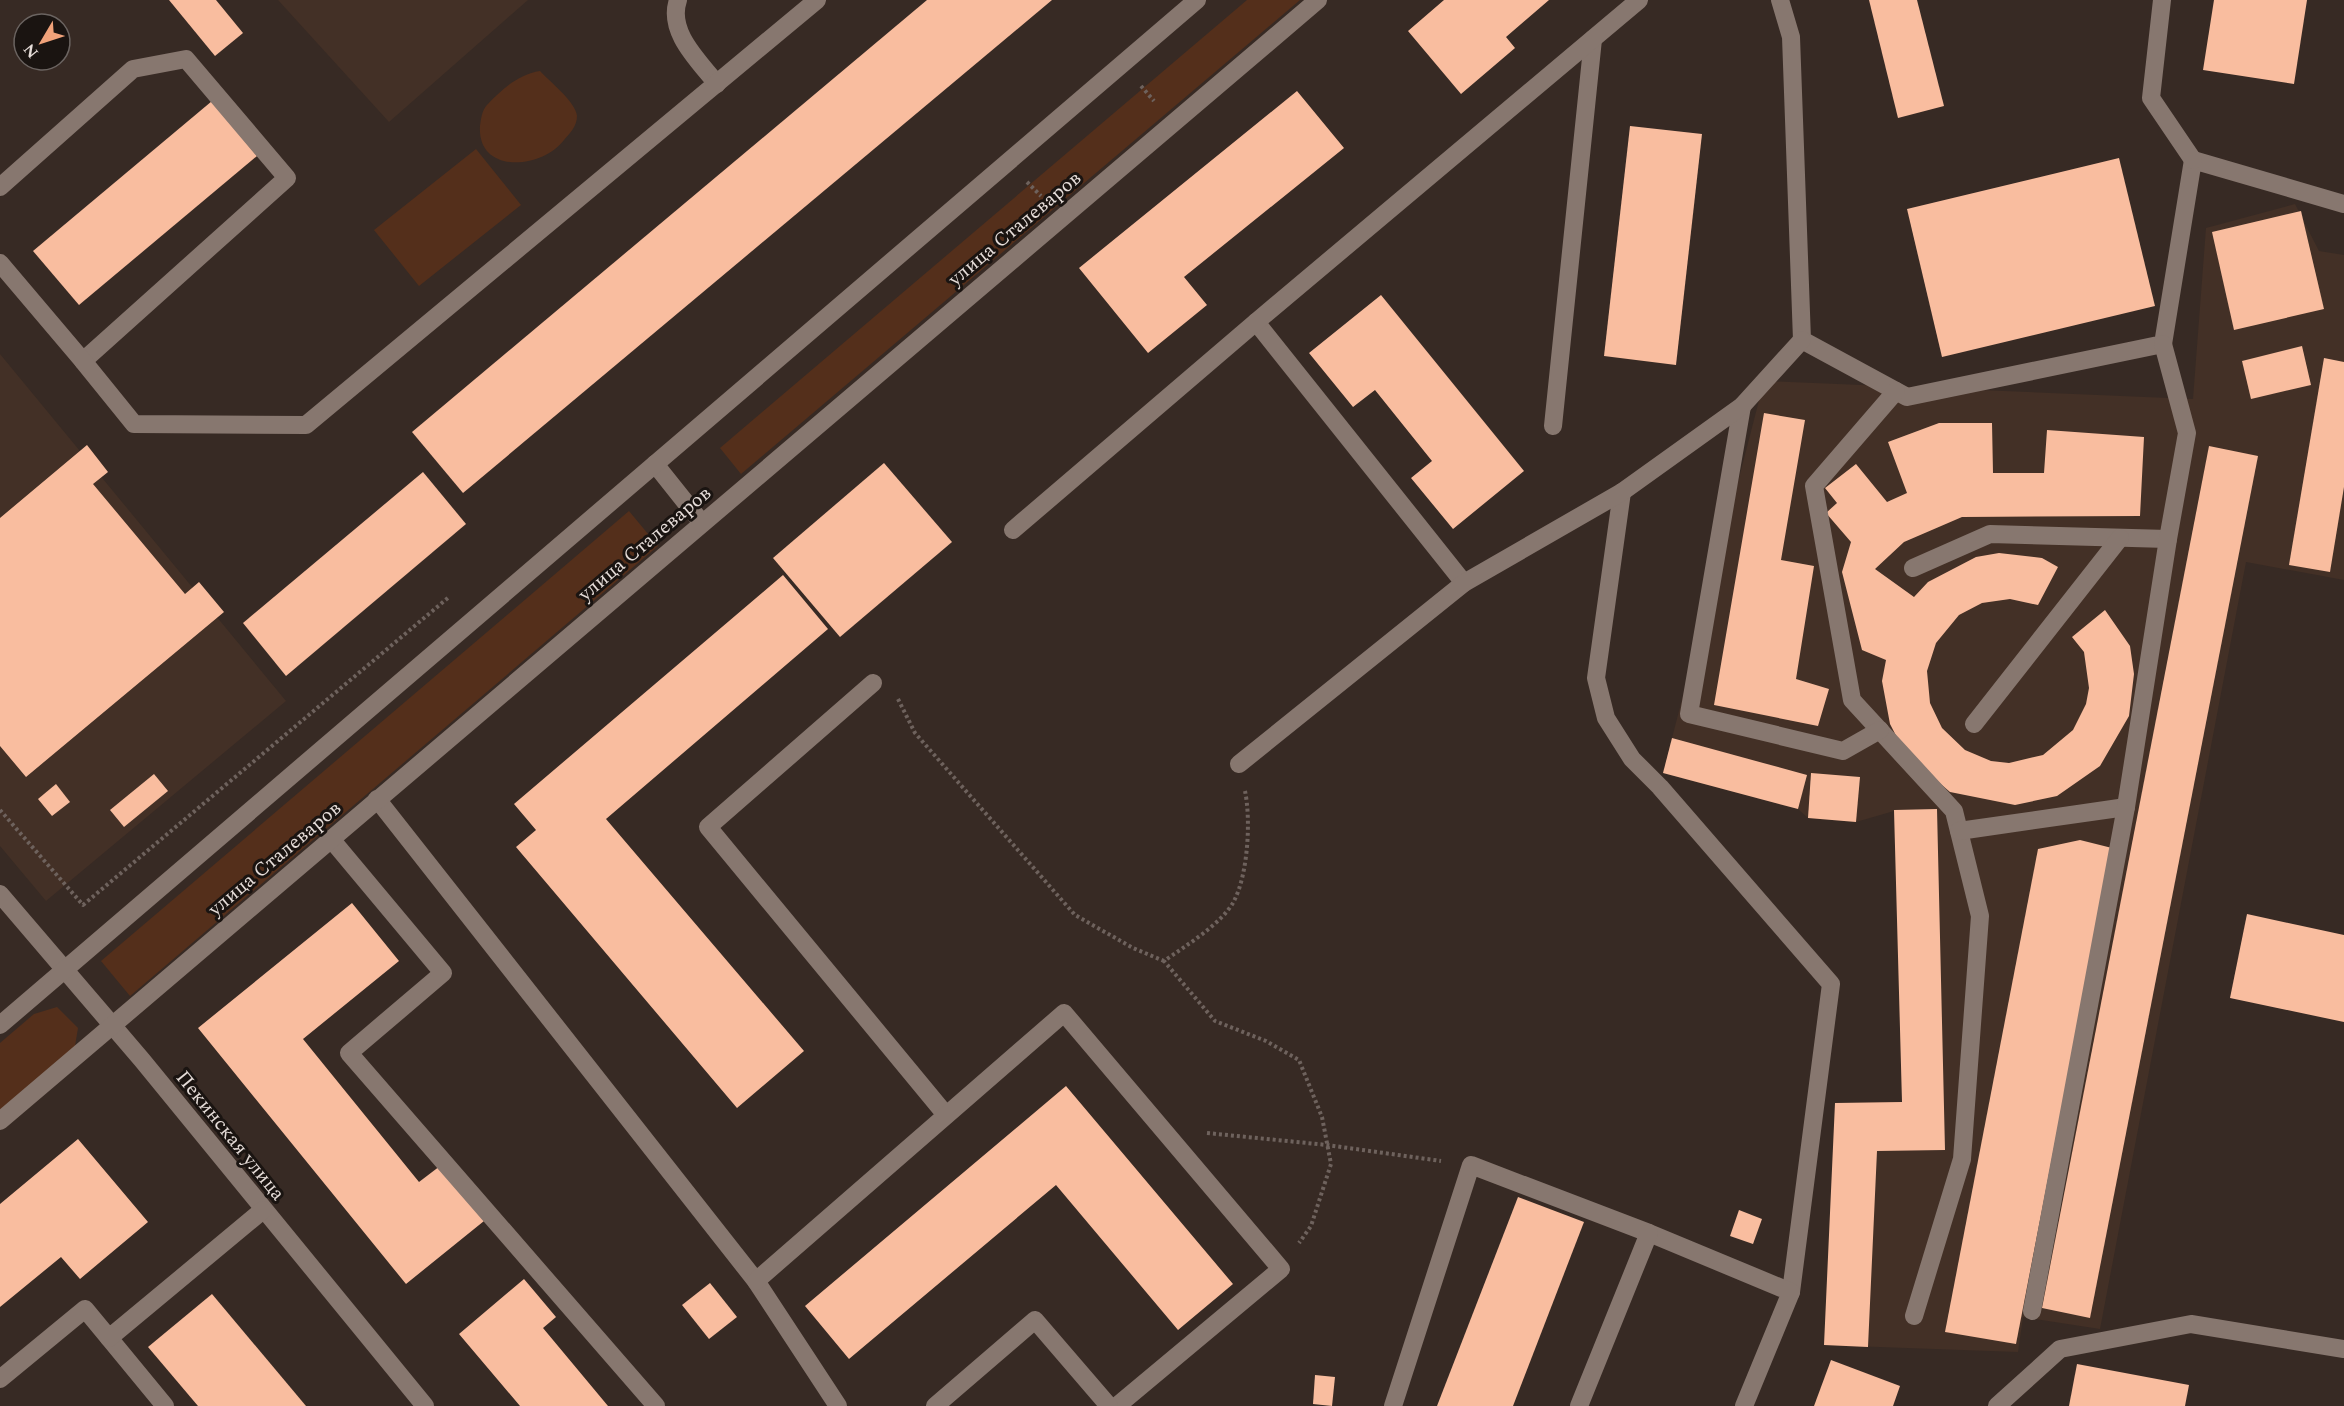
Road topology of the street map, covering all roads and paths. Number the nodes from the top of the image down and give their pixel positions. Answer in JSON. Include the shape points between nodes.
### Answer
{"nodes":[{"id":1,"x":678,"y":0,"type":"edge"},
{"id":2,"x":1197,"y":0,"type":"edge"},
{"id":3,"x":1318,"y":0,"type":"edge"},
{"id":4,"x":1639,"y":0,"type":"edge"},
{"id":5,"x":1780,"y":0,"type":"edge"},
{"id":6,"x":2162,"y":0,"type":"edge"},
{"id":7,"x":807,"y":3,"type":"edge"},
{"id":8,"x":1593,"y":39,"type":"junction"},
{"id":9,"x":1122,"y":64,"type":"junction"},
{"id":10,"x":717,"y":84,"type":"junction"},
{"id":11,"x":1173,"y":123,"type":"junction"},
{"id":12,"x":2193,"y":160,"type":"junction"},
{"id":13,"x":1008,"y":162,"type":"junction"},
{"id":14,"x":0,"y":187,"type":"edge"},
{"id":15,"x":2344,"y":204,"type":"edge"},
{"id":16,"x":1061,"y":218,"type":"junction"},
{"id":17,"x":0,"y":263,"type":"edge"},
{"id":18,"x":1256,"y":322,"type":"junction"},
{"id":19,"x":1802,"y":340,"type":"junction"},
{"id":20,"x":2163,"y":344,"type":"junction"},
{"id":21,"x":83,"y":361,"type":"junction"},
{"id":22,"x":1896,"y":391,"type":"junction"},
{"id":23,"x":1742,"y":406,"type":"junction"},
{"id":24,"x":1553,"y":426,"type":"dead end"},
{"id":25,"x":655,"y":464,"type":"junction"},
{"id":26,"x":1622,"y":492,"type":"junction"},
{"id":27,"x":702,"y":523,"type":"junction"},
{"id":28,"x":1013,"y":530,"type":"dead end"},
{"id":29,"x":2120,"y":538,"type":"junction"},
{"id":30,"x":2168,"y":539,"type":"junction"},
{"id":31,"x":1913,"y":568,"type":"dead end"},
{"id":32,"x":1464,"y":583,"type":"junction"},
{"id":33,"x":873,"y":683,"type":"joint"},
{"id":34,"x":1974,"y":724,"type":"dead end"},
{"id":35,"x":1880,"y":730,"type":"junction"},
{"id":36,"x":1239,"y":764,"type":"joint"},
{"id":37,"x":377,"y":799,"type":"junction"},
{"id":38,"x":2126,"y":807,"type":"junction"},
{"id":39,"x":0,"y":810,"type":"edge"},
{"id":40,"x":1959,"y":831,"type":"junction"},
{"id":41,"x":331,"y":839,"type":"junction"},
{"id":42,"x":0,"y":894,"type":"edge"},
{"id":43,"x":83,"y":905,"type":"dead end"},
{"id":44,"x":1164,"y":962,"type":"junction"},
{"id":45,"x":65,"y":970,"type":"junction"},
{"id":46,"x":0,"y":1025,"type":"edge"},
{"id":47,"x":113,"y":1025,"type":"junction"},
{"id":48,"x":946,"y":1116,"type":"junction"},
{"id":49,"x":0,"y":1121,"type":"edge"},
{"id":50,"x":1162,"y":1129,"type":"junction"},
{"id":51,"x":1327,"y":1145,"type":"junction"},
{"id":52,"x":1471,"y":1165,"type":"junction"},
{"id":53,"x":263,"y":1210,"type":"junction"},
{"id":54,"x":1648,"y":1233,"type":"junction"},
{"id":55,"x":1281,"y":1269,"type":"junction"},
{"id":56,"x":756,"y":1281,"type":"junction"},
{"id":57,"x":1791,"y":1292,"type":"junction"},
{"id":58,"x":2032,"y":1311,"type":"dead end"},
{"id":59,"x":1914,"y":1316,"type":"dead end"},
{"id":60,"x":109,"y":1338,"type":"junction"},
{"id":61,"x":2344,"y":1349,"type":"edge"},
{"id":62,"x":0,"y":1379,"type":"edge"},
{"id":63,"x":165,"y":1406,"type":"edge"},
{"id":64,"x":425,"y":1406,"type":"edge"},
{"id":65,"x":656,"y":1406,"type":"edge"},
{"id":66,"x":838,"y":1406,"type":"edge"},
{"id":67,"x":935,"y":1406,"type":"edge"},
{"id":68,"x":1108,"y":1406,"type":"edge"},
{"id":69,"x":1118,"y":1406,"type":"edge"},
{"id":70,"x":1393,"y":1406,"type":"edge"},
{"id":71,"x":1579,"y":1406,"type":"edge"},
{"id":72,"x":1744,"y":1406,"type":"edge"},
{"id":73,"x":1997,"y":1406,"type":"edge"}],
"edges":[{"from":1,"to":10,"type":"street","via":[[676,17],[681,38]]},
{"from":2,"to":9,"type":"street"},
{"from":3,"to":11,"type":"street","name":"улица Сталеваров"},
{"from":4,"to":8,"type":"street"},
{"from":5,"to":19,"type":"street","via":[[1791,37]]},
{"from":6,"to":12,"type":"street","via":[[2151,98]]},
{"from":7,"to":10,"type":"street"},
{"from":8,"to":18,"type":"street"},
{"from":8,"to":24,"type":"street"},
{"from":9,"to":11,"type":"path"},
{"from":9,"to":13,"type":"street"},
{"from":10,"to":21,"type":"street","via":[[306,425],[134,424]]},
{"from":11,"to":16,"type":"street","name":"улица Сталеваров"},
{"from":12,"to":15,"type":"street"},
{"from":12,"to":20,"type":"street"},
{"from":13,"to":16,"type":"path"},
{"from":13,"to":25,"type":"street"},
{"from":14,"to":21,"type":"street","via":[[133,69],[186,59],[287,178]]},
{"from":16,"to":27,"type":"street","name":"улица Сталеваров"},
{"from":17,"to":21,"type":"street"},
{"from":18,"to":28,"type":"street"},
{"from":18,"to":32,"type":"street"},
{"from":19,"to":22,"type":"street"},
{"from":19,"to":23,"type":"street"},
{"from":20,"to":22,"type":"street","via":[[1907,397]]},
{"from":20,"to":30,"type":"street","via":[[2187,433]]},
{"from":22,"to":35,"type":"street","via":[[1814,486],[1852,700]]},
{"from":23,"to":26,"type":"street"},
{"from":23,"to":35,"type":"street","via":[[1689,714],[1843,751]]},
{"from":25,"to":27,"type":"street"},
{"from":25,"to":45,"type":"street"},
{"from":26,"to":32,"type":"street"},
{"from":26,"to":57,"type":"street","via":[[1596,678],[1606,718],[1632,759],[1831,984]]},
{"from":27,"to":37,"type":"street","name":"улица Сталеваров"},
{"from":29,"to":30,"type":"street"},
{"from":29,"to":31,"type":"street","via":[[1990,534]]},
{"from":29,"to":34,"type":"street"},
{"from":30,"to":38,"type":"street"},
{"from":32,"to":36,"type":"street"},
{"from":33,"to":44,"type":"path","via":[[894,692],[915,733],[1075,915]]},
{"from":33,"to":48,"type":"street","via":[[708,827]]},
{"from":35,"to":40,"type":"street","via":[[1954,811]]},
{"from":36,"to":44,"type":"path","via":[[1249,809],[1245,863],[1234,901],[1211,927]]},
{"from":37,"to":41,"type":"street","name":"улица Сталеваров"},
{"from":37,"to":56,"type":"street"},
{"from":38,"to":40,"type":"street"},
{"from":38,"to":58,"type":"street"},
{"from":39,"to":43,"type":"path"},
{"from":40,"to":59,"type":"street","via":[[1980,916],[1962,1159]]},
{"from":41,"to":47,"type":"street","name":"улица Сталеваров"},
{"from":41,"to":65,"type":"street","via":[[442,973],[349,1053]]},
{"from":42,"to":45,"type":"street","name":"Пекинская улица"},
{"from":44,"to":51,"type":"path","via":[[1215,1021],[1266,1041],[1299,1060],[1322,1117]]},
{"from":45,"to":46,"type":"street"},
{"from":45,"to":47,"type":"street","name":"Пекинская улица"},
{"from":47,"to":49,"type":"street","name":"улица Сталеваров"},
{"from":47,"to":53,"type":"street","name":"Пекинская улица"},
{"from":48,"to":50,"type":"street","via":[[1064,1013]]},
{"from":48,"to":56,"type":"street"},
{"from":50,"to":51,"type":"path"},
{"from":50,"to":55,"type":"street"},
{"from":51,"to":52,"type":"path"},
{"from":51,"to":55,"type":"path","via":[[1331,1164],[1311,1226]]},
{"from":52,"to":54,"type":"street"},
{"from":52,"to":70,"type":"street"},
{"from":53,"to":60,"type":"street"},
{"from":53,"to":64,"type":"street","name":"Пекинская улица"},
{"from":54,"to":57,"type":"street"},
{"from":54,"to":71,"type":"street"},
{"from":55,"to":69,"type":"street"},
{"from":56,"to":66,"type":"street"},
{"from":57,"to":72,"type":"street"},
{"from":60,"to":62,"type":"street","via":[[85,1309]]},
{"from":60,"to":63,"type":"street"},
{"from":61,"to":73,"type":"street","via":[[2191,1324],[2060,1348]]},
{"from":67,"to":68,"type":"street","via":[[1035,1320]]}]}
